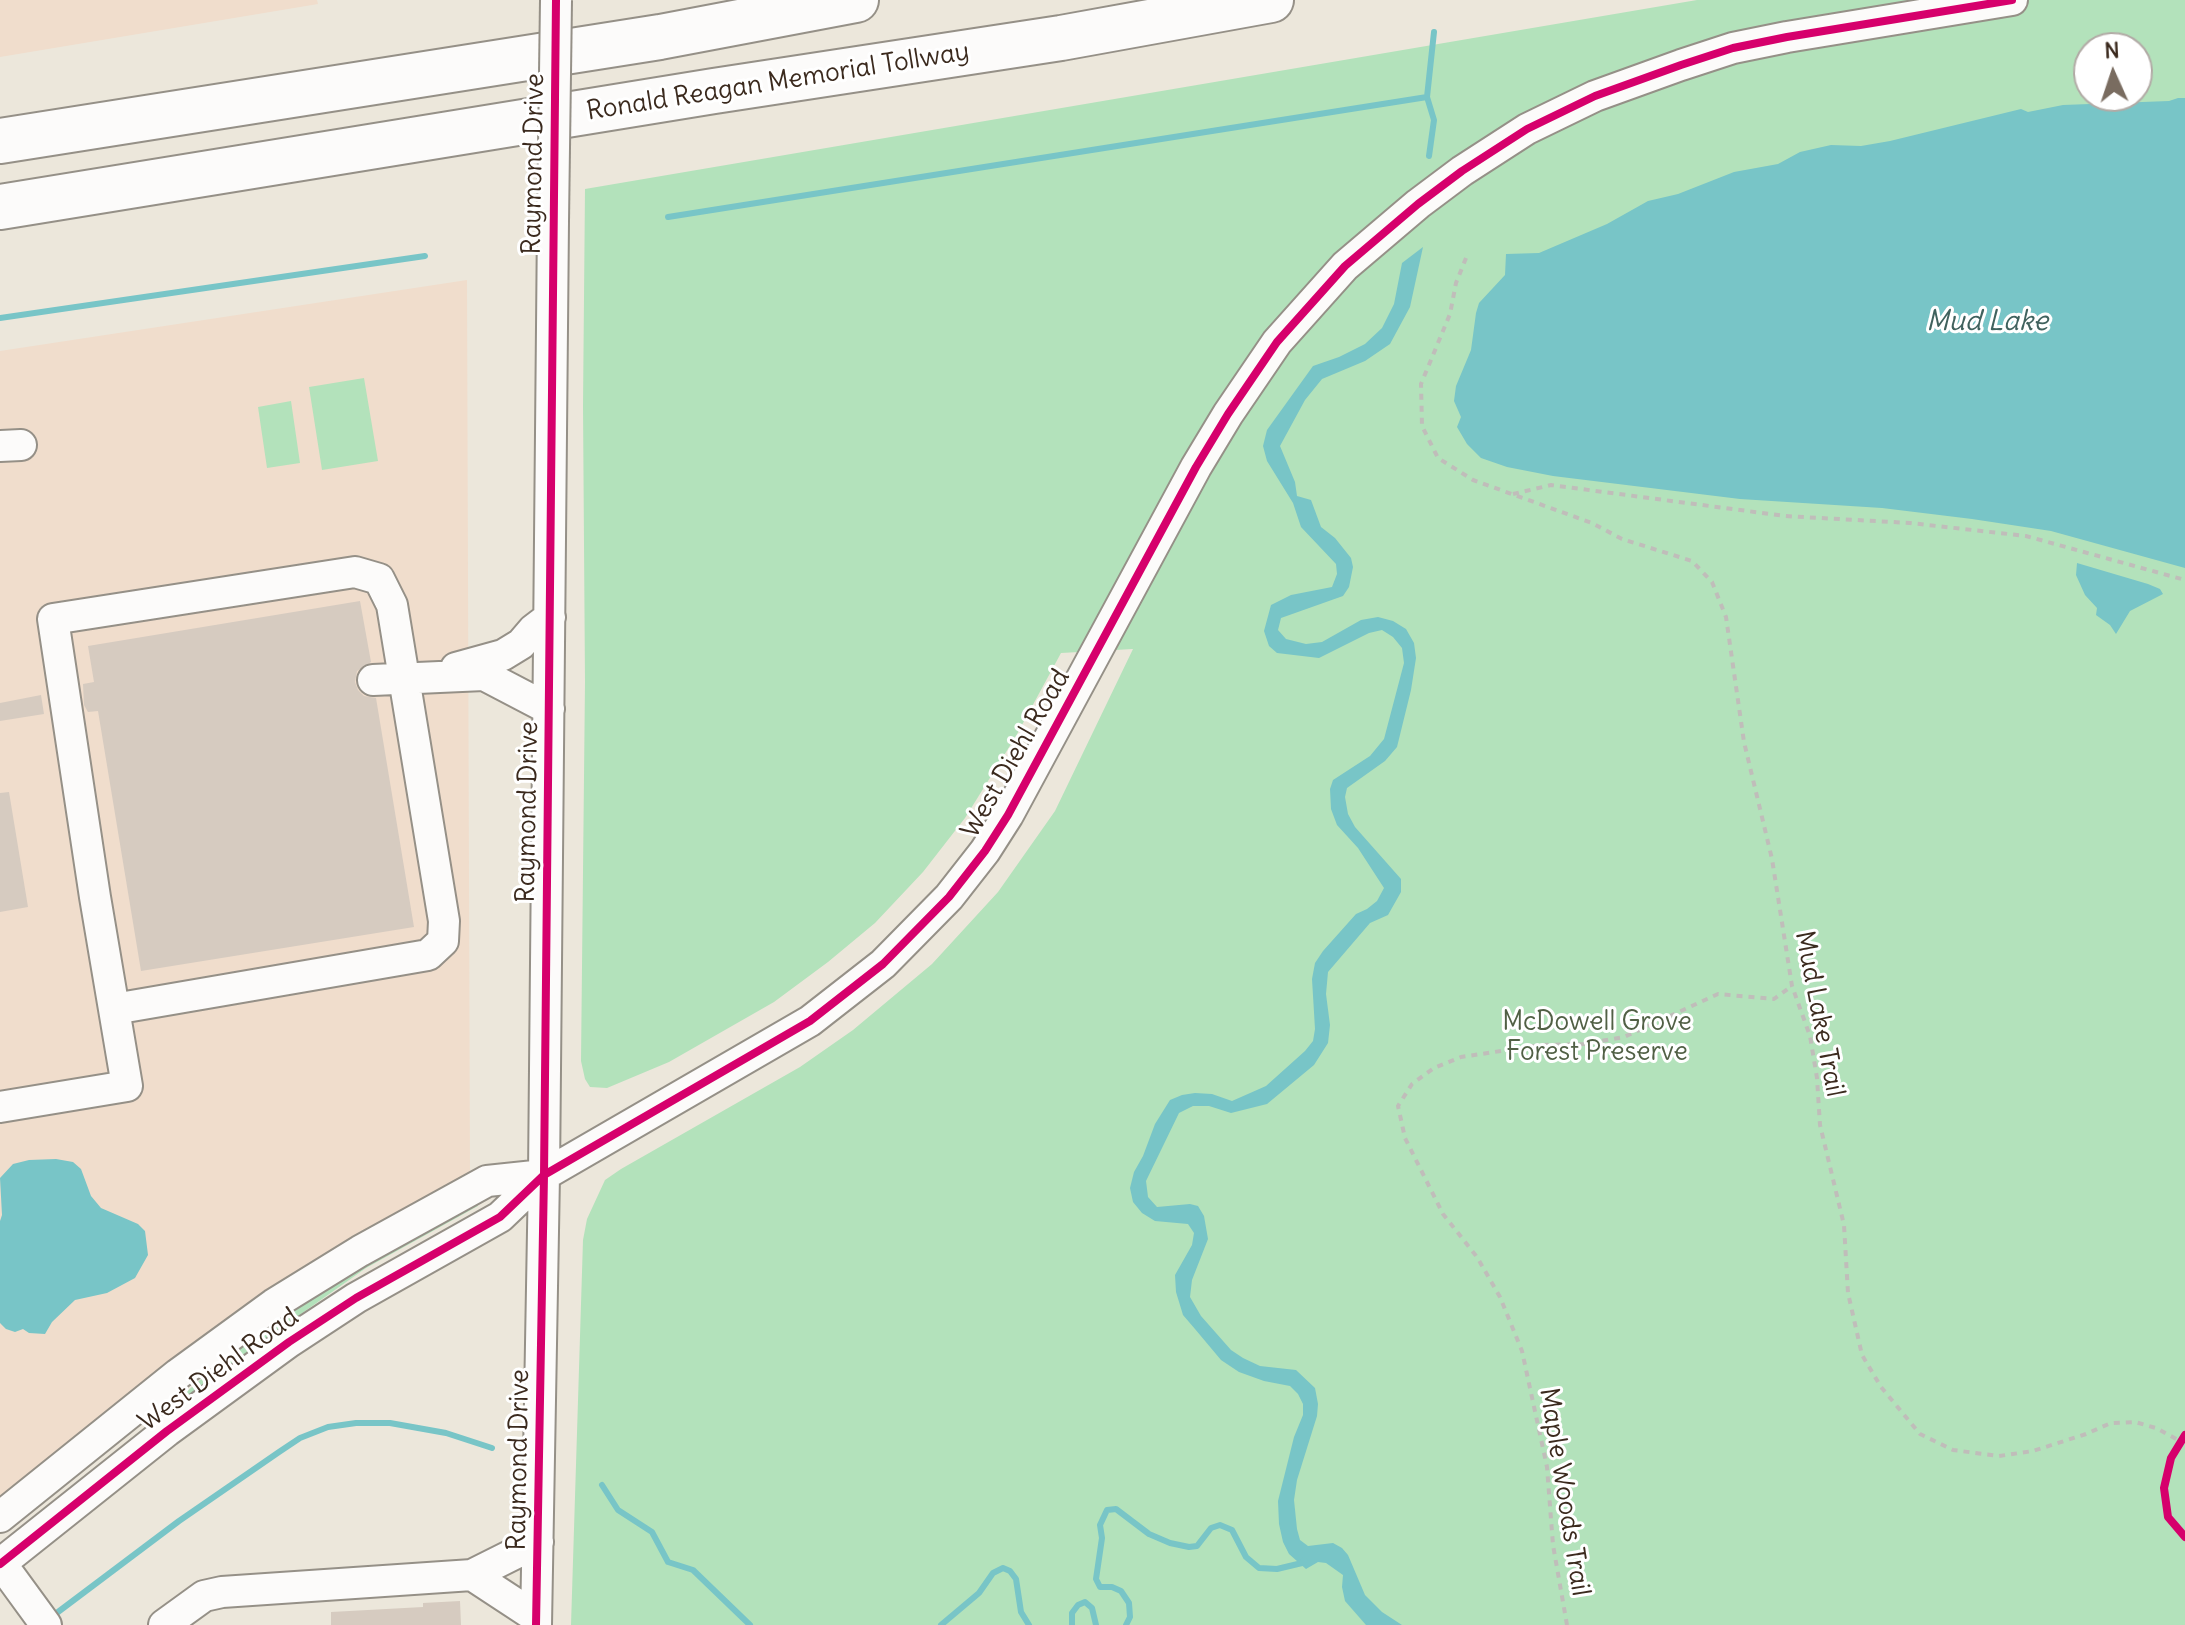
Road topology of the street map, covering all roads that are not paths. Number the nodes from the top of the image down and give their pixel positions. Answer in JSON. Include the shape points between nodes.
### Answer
{"nodes":[{"id":1,"x":556,"y":0,"type":"edge"},
{"id":2,"x":856,"y":0,"type":"edge"},
{"id":3,"x":1271,"y":0,"type":"edge"},
{"id":4,"x":2012,"y":0,"type":"edge"},
{"id":5,"x":0,"y":141,"type":"edge"},
{"id":6,"x":0,"y":207,"type":"edge"},
{"id":7,"x":550,"y":617,"type":"junction"},
{"id":8,"x":412,"y":676,"type":"junction"},
{"id":9,"x":373,"y":680,"type":"dead end"},
{"id":10,"x":549,"y":709,"type":"junction"},
{"id":11,"x":114,"y":1009,"type":"junction"},
{"id":12,"x":0,"y":1107,"type":"edge"},
{"id":13,"x":544,"y":1175,"type":"junction"},
{"id":14,"x":0,"y":1517,"type":"edge"},
{"id":15,"x":538,"y":1542,"type":"junction"},
{"id":16,"x":0,"y":1563,"type":"edge"},
{"id":17,"x":472,"y":1575,"type":"junction"},
{"id":18,"x":536,"y":1621,"type":"edge"},
{"id":19,"x":46,"y":1625,"type":"edge"},
{"id":20,"x":164,"y":1625,"type":"edge"}],
"edges":[{"from":1,"to":7,"type":"street","name":"Raymond Drive","bridge":true},
{"from":2,"to":5,"type":"highway","via":[[540,57]]},
{"from":3,"to":6,"type":"highway","name":"Ronald Reagan Memorial Tollway"},
{"from":4,"to":13,"type":"street","name":"West Diehl Road","via":[[1733,48],[1595,96],[1527,129],[1391,225],[1345,266],[1277,342],[1228,414],[1008,815],[928,921],[810,1021]]},
{"from":7,"to":8,"type":"street","via":[[503,655]]},
{"from":7,"to":10,"type":"street","name":"Raymond Drive"},
{"from":8,"to":9,"type":"street"},
{"from":8,"to":10,"type":"street","via":[[484,675]]},
{"from":8,"to":11,"type":"street","via":[[443,941],[428,955]]},
{"from":8,"to":11,"type":"street","via":[[379,579],[355,572],[53,619]]},
{"from":10,"to":13,"type":"street","name":"Raymond Drive"},
{"from":11,"to":12,"type":"street","via":[[127,1086]]},
{"from":13,"to":14,"type":"street","name":"West Diehl Road","via":[[487,1181],[274,1304]]},
{"from":13,"to":15,"type":"street","name":"Raymond Drive"},
{"from":13,"to":16,"type":"street","name":"West Diehl Road","via":[[500,1217],[356,1298],[267,1358]]},
{"from":15,"to":17,"type":"street"},
{"from":15,"to":18,"type":"street","name":"Raymond Drive"},
{"from":16,"to":19,"type":"street"},
{"from":17,"to":18,"type":"street"},
{"from":17,"to":20,"type":"street","via":[[222,1592],[204,1596]]}]}
